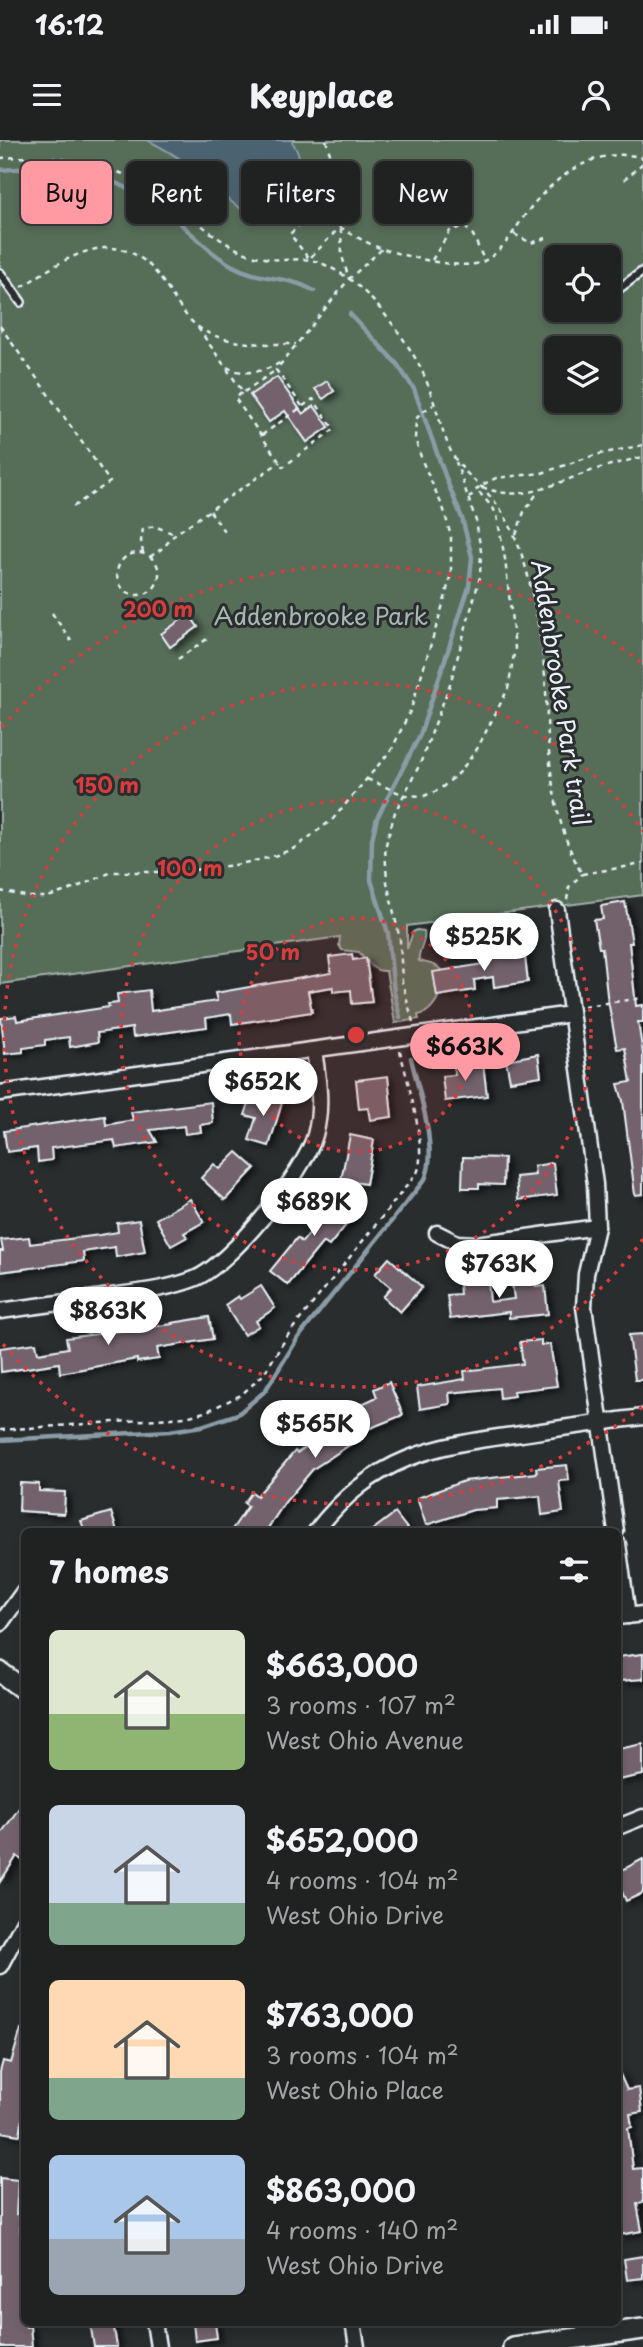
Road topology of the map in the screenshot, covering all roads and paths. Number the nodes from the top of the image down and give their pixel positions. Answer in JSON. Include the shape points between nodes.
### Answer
{"nodes":[{"id":1,"x":326,"y":140,"type":"edge"},
{"id":2,"x":0,"y":158,"type":"edge"},
{"id":3,"x":643,"y":158,"type":"edge"},
{"id":4,"x":643,"y":163,"type":"edge"},
{"id":5,"x":624,"y":180,"type":"dead end"},
{"id":6,"x":300,"y":224,"type":"edge"},
{"id":7,"x":340,"y":227,"type":"junction"},
{"id":8,"x":514,"y":234,"type":"junction"},
{"id":9,"x":546,"y":239,"type":"dead end"},
{"id":10,"x":383,"y":249,"type":"junction"},
{"id":11,"x":309,"y":259,"type":"junction"},
{"id":12,"x":432,"y":260,"type":"junction"},
{"id":13,"x":485,"y":261,"type":"junction"},
{"id":14,"x":643,"y":271,"type":"edge"},
{"id":15,"x":0,"y":273,"type":"edge"},
{"id":16,"x":349,"y":279,"type":"junction"},
{"id":17,"x":24,"y":286,"type":"dead end"},
{"id":18,"x":621,"y":287,"type":"edge"},
{"id":19,"x":21,"y":302,"type":"dead end"},
{"id":20,"x":0,"y":326,"type":"edge"},
{"id":21,"x":196,"y":326,"type":"junction"},
{"id":22,"x":296,"y":344,"type":"junction"},
{"id":23,"x":283,"y":361,"type":"junction"},
{"id":24,"x":223,"y":364,"type":"junction"},
{"id":25,"x":276,"y":370,"type":"junction"},
{"id":26,"x":243,"y":392,"type":"junction"},
{"id":27,"x":434,"y":404,"type":"junction"},
{"id":28,"x":302,"y":406,"type":"junction"},
{"id":29,"x":262,"y":435,"type":"junction"},
{"id":30,"x":643,"y":445,"type":"edge"},
{"id":31,"x":643,"y":457,"type":"edge"},
{"id":32,"x":454,"y":458,"type":"junction"},
{"id":33,"x":280,"y":462,"type":"junction"},
{"id":34,"x":480,"y":486,"type":"junction"},
{"id":35,"x":477,"y":490,"type":"junction"},
{"id":36,"x":538,"y":492,"type":"junction"},
{"id":37,"x":469,"y":498,"type":"junction"},
{"id":38,"x":71,"y":508,"type":"dead end"},
{"id":39,"x":209,"y":510,"type":"junction"},
{"id":40,"x":175,"y":534,"type":"junction"},
{"id":41,"x":226,"y":534,"type":"dead end"},
{"id":42,"x":516,"y":536,"type":"junction"},
{"id":43,"x":143,"y":553,"type":"junction"},
{"id":44,"x":150,"y":556,"type":"junction"},
{"id":45,"x":52,"y":613,"type":"dead end"},
{"id":46,"x":207,"y":639,"type":"dead end"},
{"id":47,"x":71,"y":641,"type":"dead end"},
{"id":48,"x":178,"y":659,"type":"dead end"},
{"id":49,"x":367,"y":779,"type":"junction"},
{"id":50,"x":401,"y":795,"type":"junction"},
{"id":51,"x":643,"y":864,"type":"edge"},
{"id":52,"x":582,"y":874,"type":"junction"},
{"id":53,"x":0,"y":891,"type":"edge"},
{"id":54,"x":562,"y":906,"type":"joint"},
{"id":55,"x":643,"y":998,"type":"edge"},
{"id":56,"x":571,"y":1010,"type":"junction"},
{"id":57,"x":416,"y":1036,"type":"junction"},
{"id":58,"x":396,"y":1038,"type":"junction"},
{"id":59,"x":314,"y":1050,"type":"junction"},
{"id":60,"x":0,"y":1093,"type":"edge"},
{"id":61,"x":597,"y":1227,"type":"junction"},
{"id":62,"x":437,"y":1233,"type":"dead end"},
{"id":63,"x":0,"y":1311,"type":"edge"},
{"id":64,"x":643,"y":1417,"type":"edge"},
{"id":65,"x":601,"y":1423,"type":"junction"},
{"id":66,"x":0,"y":1430,"type":"edge"},
{"id":67,"x":318,"y":1528,"type":"edge"},
{"id":68,"x":616,"y":1528,"type":"edge"},
{"id":69,"x":621,"y":1562,"type":"edge"},
{"id":70,"x":21,"y":1595,"type":"edge"},
{"id":71,"x":630,"y":1616,"type":"edge"},
{"id":72,"x":0,"y":1624,"type":"edge"},
{"id":73,"x":0,"y":1672,"type":"edge"},
{"id":74,"x":21,"y":1688,"type":"edge"},
{"id":75,"x":643,"y":1817,"type":"edge"},
{"id":76,"x":621,"y":1826,"type":"edge"},
{"id":77,"x":21,"y":1927,"type":"edge"},
{"id":78,"x":0,"y":1966,"type":"edge"},
{"id":79,"x":155,"y":2326,"type":"edge"},
{"id":80,"x":354,"y":2326,"type":"edge"},
{"id":81,"x":643,"y":2329,"type":"edge"},
{"id":82,"x":592,"y":2335,"type":"edge"},
{"id":83,"x":158,"y":2347,"type":"edge"},
{"id":84,"x":357,"y":2347,"type":"edge"},
{"id":85,"x":513,"y":2347,"type":"edge"}],
"edges":[{"from":1,"to":7,"type":"path","via":[[339,186]]},
{"from":2,"to":11,"type":"path","name":"Addenbrooke Park trail","via":[[43,156],[105,166],[158,191],[236,249],[259,257]]},
{"from":3,"to":8,"type":"path","via":[[612,155],[575,168],[537,200]]},
{"from":4,"to":5,"type":"path"},
{"from":6,"to":11,"type":"path","via":[[290,234]]},
{"from":7,"to":10,"type":"path"},
{"from":7,"to":11,"type":"path"},
{"from":7,"to":16,"type":"path"},
{"from":8,"to":9,"type":"path","via":[[531,243]]},
{"from":8,"to":13,"type":"path"},
{"from":10,"to":12,"type":"path"},
{"from":10,"to":16,"type":"path"},
{"from":11,"to":16,"type":"path","name":"Addenbrooke Park trail"},
{"from":12,"to":13,"type":"path","via":[[462,265]]},
{"from":12,"to":13,"type":"path","via":[[450,231],[464,226]]},
{"from":14,"to":18,"type":"lane"},
{"from":15,"to":19,"type":"lane"},
{"from":16,"to":22,"type":"path"},
{"from":16,"to":27,"type":"path","name":"Addenbrooke Park trail","via":[[405,342],[422,370]]},
{"from":17,"to":21,"type":"path","via":[[79,253],[115,247],[148,263]]},
{"from":20,"to":38,"type":"path","via":[[110,482]]},
{"from":21,"to":22,"type":"path","via":[[243,341]]},
{"from":21,"to":24,"type":"path"},
{"from":22,"to":23,"type":"path"},
{"from":23,"to":24,"type":"path","via":[[247,373],[234,372]]},
{"from":23,"to":25,"type":"path"},
{"from":24,"to":26,"type":"path"},
{"from":25,"to":26,"type":"path"},
{"from":25,"to":28,"type":"path"},
{"from":26,"to":29,"type":"path","via":[[235,398]]},
{"from":27,"to":32,"type":"path","name":"Addenbrooke Park trail"},
{"from":27,"to":49,"type":"path","via":[[416,419],[415,439],[448,523],[451,573],[411,709],[392,749]]},
{"from":28,"to":29,"type":"path"},
{"from":28,"to":33,"type":"path","via":[[313,399],[334,429],[283,467]]},
{"from":29,"to":33,"type":"path"},
{"from":30,"to":34,"type":"path","via":[[542,473],[496,478]]},
{"from":31,"to":36,"type":"path"},
{"from":32,"to":34,"type":"path","name":"Addenbrooke Park trail"},
{"from":32,"to":37,"type":"path"},
{"from":33,"to":39,"type":"path"},
{"from":34,"to":35,"type":"path"},
{"from":34,"to":36,"type":"path","via":[[503,494]]},
{"from":34,"to":42,"type":"path","name":"Addenbrooke Park trail"},
{"from":35,"to":37,"type":"path"},
{"from":35,"to":50,"type":"path","via":[[493,508],[501,536],[515,648],[512,676],[503,703],[477,749],[448,785],[429,795]]},
{"from":36,"to":42,"type":"path","name":"Addenbrooke Park trail","via":[[524,512]]},
{"from":37,"to":50,"type":"path","via":[[481,551],[478,589],[446,695],[420,764]]},
{"from":39,"to":40,"type":"path"},
{"from":39,"to":41,"type":"path"},
{"from":40,"to":43,"type":"path","via":[[154,526],[143,529]]},
{"from":40,"to":44,"type":"path"},
{"from":42,"to":52,"type":"path","name":"Addenbrooke Park trail","via":[[545,677],[547,738],[560,822]]},
{"from":43,"to":44,"type":"path"},
{"from":43,"to":44,"type":"path","via":[[127,555],[118,565],[118,582],[129,593],[144,594],[155,585],[159,570]]},
{"from":45,"to":47,"type":"path"},
{"from":46,"to":48,"type":"path"},
{"from":49,"to":50,"type":"path"},
{"from":49,"to":53,"type":"path","via":[[316,834],[272,857],[209,869],[112,872],[48,897]]},
{"from":50,"to":57,"type":"path","via":[[384,859],[400,940],[402,982]]},
{"from":51,"to":52,"type":"path"},
{"from":52,"to":54,"type":"path","via":[[569,887]]},
{"from":54,"to":56,"type":"street"},
{"from":55,"to":56,"type":"path"},
{"from":56,"to":57,"type":"street"},
{"from":56,"to":61,"type":"street"},
{"from":57,"to":58,"type":"street"},
{"from":58,"to":59,"type":"street"},
{"from":58,"to":66,"type":"path","via":[[421,1165],[253,1385],[227,1402],[186,1417]]},
{"from":59,"to":60,"type":"street"},
{"from":59,"to":63,"type":"street","via":[[320,1101],[310,1151],[221,1262],[197,1278],[160,1289]]},
{"from":61,"to":62,"type":"street","via":[[477,1244],[457,1243]]},
{"from":61,"to":65,"type":"street","via":[[583,1300]]},
{"from":64,"to":65,"type":"street"},
{"from":65,"to":67,"type":"street","via":[[459,1442],[410,1456],[360,1485]]},
{"from":65,"to":68,"type":"street"},
{"from":69,"to":71,"type":"street"},
{"from":70,"to":72,"type":"street"},
{"from":73,"to":74,"type":"main road"},
{"from":75,"to":76,"type":"street"},
{"from":77,"to":78,"type":"street"},
{"from":79,"to":83,"type":"street"},
{"from":80,"to":84,"type":"street"},
{"from":81,"to":82,"type":"main road"},
{"from":82,"to":85,"type":"main road"}]}
